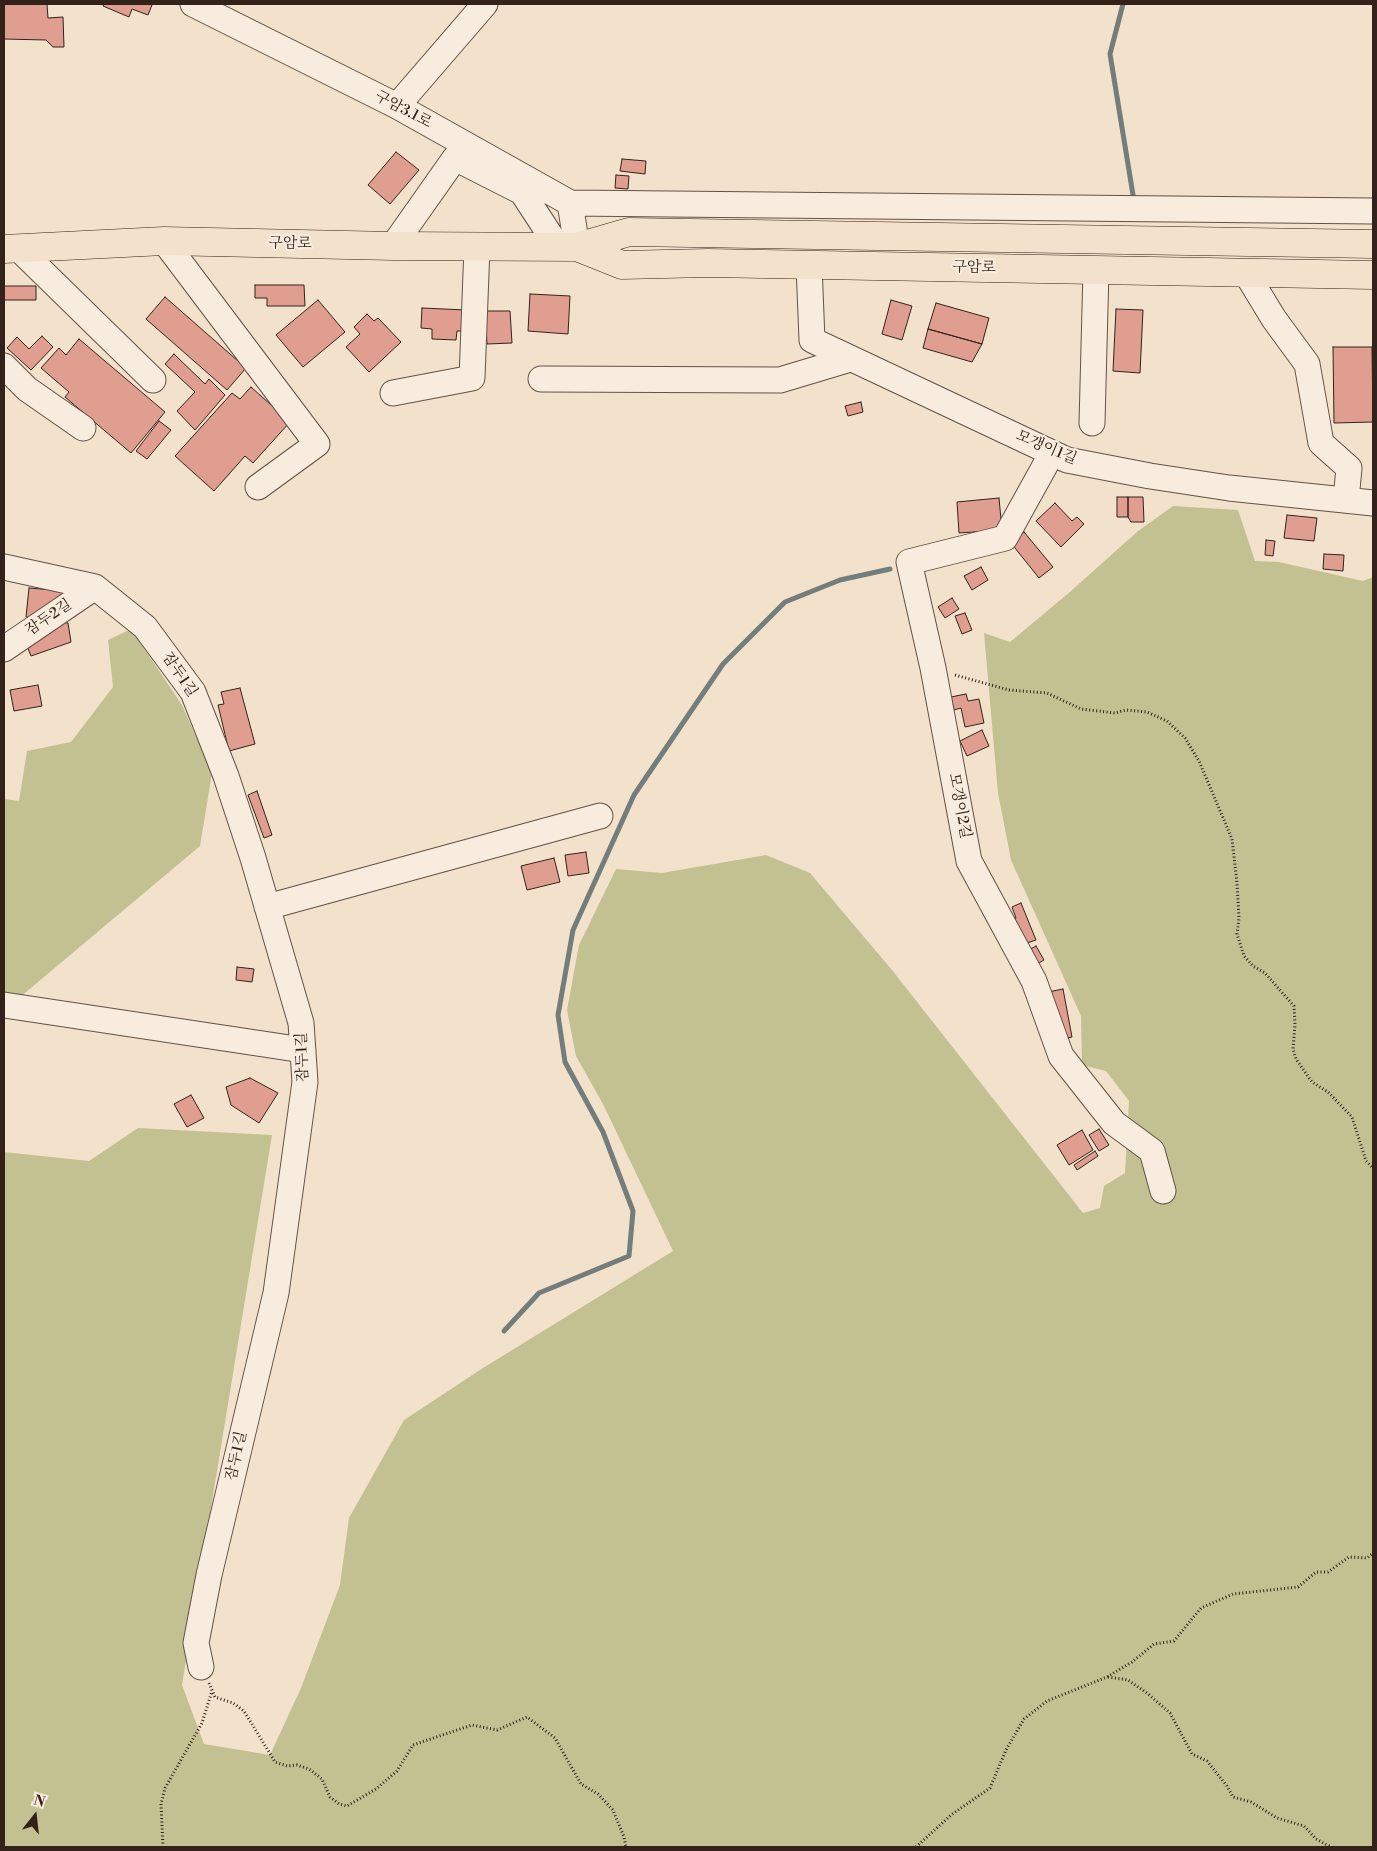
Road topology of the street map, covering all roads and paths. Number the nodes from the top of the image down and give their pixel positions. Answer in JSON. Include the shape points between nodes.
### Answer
{"nodes":[{"id":1,"x":193,"y":4,"type":"edge"},
{"id":2,"x":485,"y":4,"type":"edge"},
{"id":3,"x":397,"y":106,"type":"junction"},
{"id":4,"x":570,"y":203,"type":"junction"},
{"id":5,"x":1373,"y":211,"type":"edge"},
{"id":6,"x":164,"y":241,"type":"junction"},
{"id":7,"x":1373,"y":244,"type":"edge"},
{"id":8,"x":393,"y":246,"type":"junction"},
{"id":9,"x":477,"y":247,"type":"junction"},
{"id":10,"x":568,"y":247,"type":"junction"},
{"id":11,"x":12,"y":249,"type":"edge"},
{"id":12,"x":808,"y":265,"type":"junction"},
{"id":13,"x":1096,"y":270,"type":"junction"},
{"id":14,"x":1246,"y":273,"type":"junction"},
{"id":15,"x":1373,"y":275,"type":"edge"},
{"id":16,"x":850,"y":359,"type":"junction"},
{"id":17,"x":4,"y":366,"type":"edge"},
{"id":18,"x":541,"y":379,"type":"dead end"},
{"id":19,"x":153,"y":380,"type":"dead end"},
{"id":20,"x":393,"y":392,"type":"dead end"},
{"id":21,"x":1092,"y":423,"type":"dead end"},
{"id":22,"x":83,"y":428,"type":"dead end"},
{"id":23,"x":1052,"y":453,"type":"junction"},
{"id":24,"x":258,"y":487,"type":"dead end"},
{"id":25,"x":1346,"y":500,"type":"junction"},
{"id":26,"x":1373,"y":503,"type":"edge"},
{"id":27,"x":4,"y":567,"type":"edge"},
{"id":28,"x":95,"y":587,"type":"junction"},
{"id":29,"x":4,"y":648,"type":"edge"},
{"id":30,"x":932,"y":668,"type":"junction"},
{"id":31,"x":600,"y":816,"type":"dead end"},
{"id":32,"x":267,"y":907,"type":"junction"},
{"id":33,"x":4,"y":1005,"type":"edge"},
{"id":34,"x":303,"y":1050,"type":"junction"},
{"id":35,"x":1373,"y":1168,"type":"edge"},
{"id":36,"x":1163,"y":1190,"type":"dead end"},
{"id":37,"x":1373,"y":1553,"type":"edge"},
{"id":38,"x":201,"y":1667,"type":"dead end"},
{"id":39,"x":1107,"y":1677,"type":"junction"},
{"id":40,"x":163,"y":1847,"type":"edge"},
{"id":41,"x":626,"y":1847,"type":"edge"},
{"id":42,"x":916,"y":1847,"type":"edge"},
{"id":43,"x":1331,"y":1847,"type":"edge"}],
"edges":[{"from":1,"to":3,"type":"street","name":"구암3.1로"},
{"from":2,"to":3,"type":"street"},
{"from":3,"to":4,"type":"street","name":"구암3.1로"},
{"from":4,"to":5,"type":"street"},
{"from":4,"to":10,"type":"street"},
{"from":6,"to":8,"type":"main road","name":"구암로"},
{"from":6,"to":11,"type":"main road","name":"구암로"},
{"from":6,"to":24,"type":"street","via":[[317,444]]},
{"from":7,"to":10,"type":"main road","name":"구암로","via":[[629,232]]},
{"from":8,"to":9,"type":"main road","name":"구암로"},
{"from":8,"to":10,"type":"street","via":[[455,158],[522,192]]},
{"from":9,"to":10,"type":"main road","name":"구암로"},
{"from":9,"to":20,"type":"street","via":[[472,378]]},
{"from":10,"to":12,"type":"main road","name":"구암로","via":[[622,265]]},
{"from":11,"to":19,"type":"street"},
{"from":12,"to":13,"type":"main road","name":"구암로"},
{"from":12,"to":16,"type":"street","name":"모갱이1길","via":[[812,340]]},
{"from":13,"to":14,"type":"main road","name":"구암로"},
{"from":13,"to":21,"type":"street"},
{"from":14,"to":15,"type":"main road","name":"구암로"},
{"from":14,"to":25,"type":"street","via":[[1307,364],[1321,443],[1349,468]]},
{"from":16,"to":18,"type":"street","via":[[780,380]]},
{"from":16,"to":23,"type":"street","name":"모갱이1길"},
{"from":17,"to":22,"type":"street","via":[[27,389]]},
{"from":23,"to":25,"type":"street","name":"모갱이1길","via":[[1067,460],[1150,476]]},
{"from":23,"to":30,"type":"street","name":"모갱이2길","via":[[1005,538],[909,562]]},
{"from":25,"to":26,"type":"street","name":"모갱이1길"},
{"from":27,"to":28,"type":"street","name":"잠두1길"},
{"from":28,"to":29,"type":"street","name":"잠두2길"},
{"from":28,"to":32,"type":"street","name":"잠두1길","via":[[145,627],[193,692],[226,776]]},
{"from":30,"to":35,"type":"path","via":[[1009,690],[1047,693],[1081,709],[1115,714],[1126,710],[1147,712],[1167,721],[1186,738],[1232,839],[1238,892],[1237,934],[1244,956],[1252,966],[1265,973],[1294,1006],[1293,1049],[1296,1059],[1312,1082],[1328,1092],[1352,1117],[1366,1161]]},
{"from":30,"to":36,"type":"street","name":"모갱이2길","via":[[969,861],[1034,981],[1061,1056],[1114,1123],[1152,1151]]},
{"from":31,"to":32,"type":"street"},
{"from":32,"to":34,"type":"street","name":"잠두1길","via":[[301,1023]]},
{"from":33,"to":34,"type":"street"},
{"from":34,"to":38,"type":"street","name":"잠두1길","via":[[305,1082],[276,1293],[209,1575],[196,1644]]},
{"from":37,"to":39,"type":"path","via":[[1367,1558],[1349,1557],[1328,1572],[1316,1572],[1298,1587],[1233,1594],[1201,1608],[1174,1641],[1154,1644]]},
{"from":39,"to":42,"type":"path","via":[[1047,1701],[1024,1719],[990,1788],[951,1815]]},
{"from":39,"to":43,"type":"path","via":[[1128,1680],[1170,1713],[1192,1754],[1207,1761],[1233,1797],[1251,1802],[1277,1818],[1304,1826],[1316,1839]]},
{"from":40,"to":41,"type":"path","via":[[161,1804],[165,1788],[202,1722],[212,1690],[216,1697],[244,1711],[275,1762],[309,1769],[322,1779],[330,1797],[347,1806],[376,1789],[396,1771],[413,1744],[472,1725],[497,1730],[527,1717],[555,1738],[581,1784],[598,1794],[613,1810]]}]}
